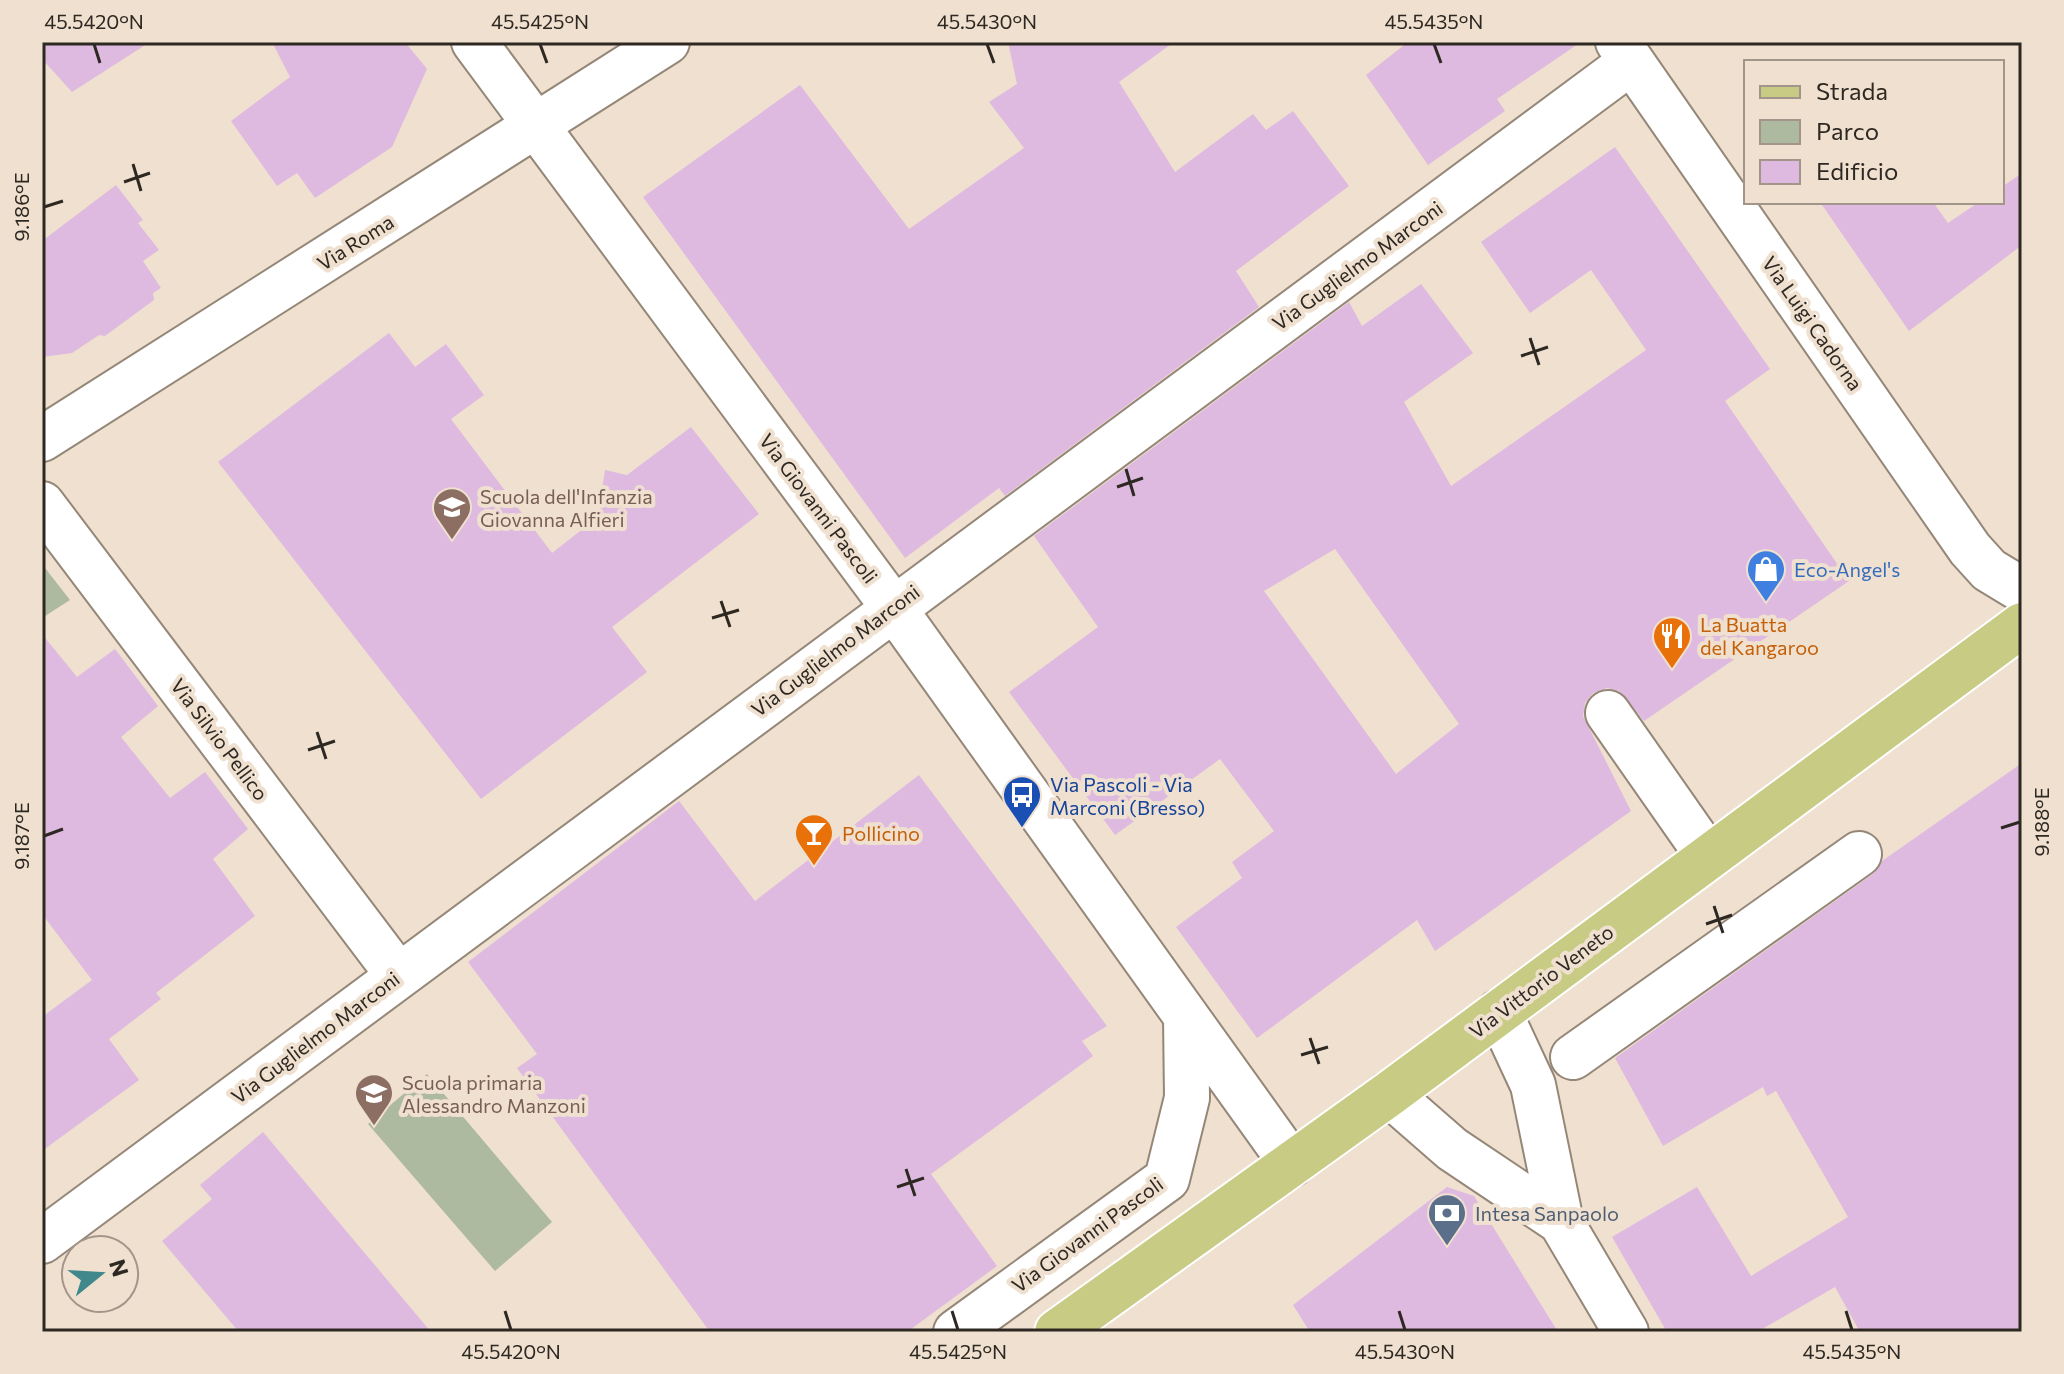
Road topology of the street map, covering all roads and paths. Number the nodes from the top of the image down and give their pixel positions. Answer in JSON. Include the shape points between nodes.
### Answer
{"nodes":[{"id":1,"x":474,"y":42,"type":"edge"},
{"id":2,"x":667,"y":42,"type":"edge"},
{"id":3,"x":1624,"y":52,"type":"edge"},
{"id":4,"x":538,"y":127,"type":"junction"},
{"id":5,"x":42,"y":439,"type":"edge"},
{"id":6,"x":42,"y":504,"type":"edge"},
{"id":7,"x":2022,"y":590,"type":"edge"},
{"id":8,"x":893,"y":607,"type":"junction"},
{"id":9,"x":2022,"y":625,"type":"edge"},
{"id":10,"x":1608,"y":713,"type":"dead end"},
{"id":11,"x":1859,"y":854,"type":"dead end"},
{"id":12,"x":1708,"y":856,"type":"junction"},
{"id":13,"x":398,"y":975,"type":"junction"},
{"id":14,"x":1499,"y":1012,"type":"junction"},
{"id":15,"x":1186,"y":1017,"type":"junction"},
{"id":16,"x":1573,"y":1057,"type":"dead end"},
{"id":17,"x":1389,"y":1094,"type":"junction"},
{"id":18,"x":1292,"y":1164,"type":"junction"},
{"id":19,"x":1561,"y":1222,"type":"junction"},
{"id":20,"x":42,"y":1241,"type":"edge"},
{"id":21,"x":956,"y":1332,"type":"edge"},
{"id":22,"x":1057,"y":1332,"type":"edge"},
{"id":23,"x":1626,"y":1332,"type":"edge"}],
"edges":[{"from":1,"to":4,"type":"street","name":"Via Giovanni Pascoli"},
{"from":2,"to":4,"type":"street","name":"Via Roma"},
{"from":3,"to":7,"type":"street","name":"Via Luigi Cadorna","via":[[1970,549],[1989,570]]},
{"from":3,"to":8,"type":"street","name":"Via Guglielmo Marconi"},
{"from":4,"to":5,"type":"street","name":"Via Roma"},
{"from":4,"to":8,"type":"street","name":"Via Giovanni Pascoli"},
{"from":6,"to":13,"type":"street","name":"Via Silvio Pellico"},
{"from":8,"to":13,"type":"street","name":"Via Guglielmo Marconi"},
{"from":8,"to":15,"type":"street","name":"Via Giovanni Pascoli"},
{"from":9,"to":12,"type":"main road","name":"Via Vittorio Veneto"},
{"from":10,"to":12,"type":"street"},
{"from":11,"to":16,"type":"street"},
{"from":12,"to":14,"type":"main road","name":"Via Vittorio Veneto"},
{"from":13,"to":20,"type":"street","name":"Via Guglielmo Marconi"},
{"from":14,"to":17,"type":"main road","name":"Via Vittorio Veneto"},
{"from":14,"to":19,"type":"street","via":[[1533,1085]]},
{"from":15,"to":18,"type":"street","name":"Via Giovanni Pascoli"},
{"from":15,"to":21,"type":"street","name":"Via Giovanni Pascoli","via":[[1187,1098],[1167,1179]]},
{"from":17,"to":18,"type":"main road","name":"Via Vittorio Veneto"},
{"from":17,"to":19,"type":"street","via":[[1452,1149]]},
{"from":18,"to":22,"type":"main road","name":"Via Vittorio Veneto"},
{"from":19,"to":23,"type":"street"}]}
